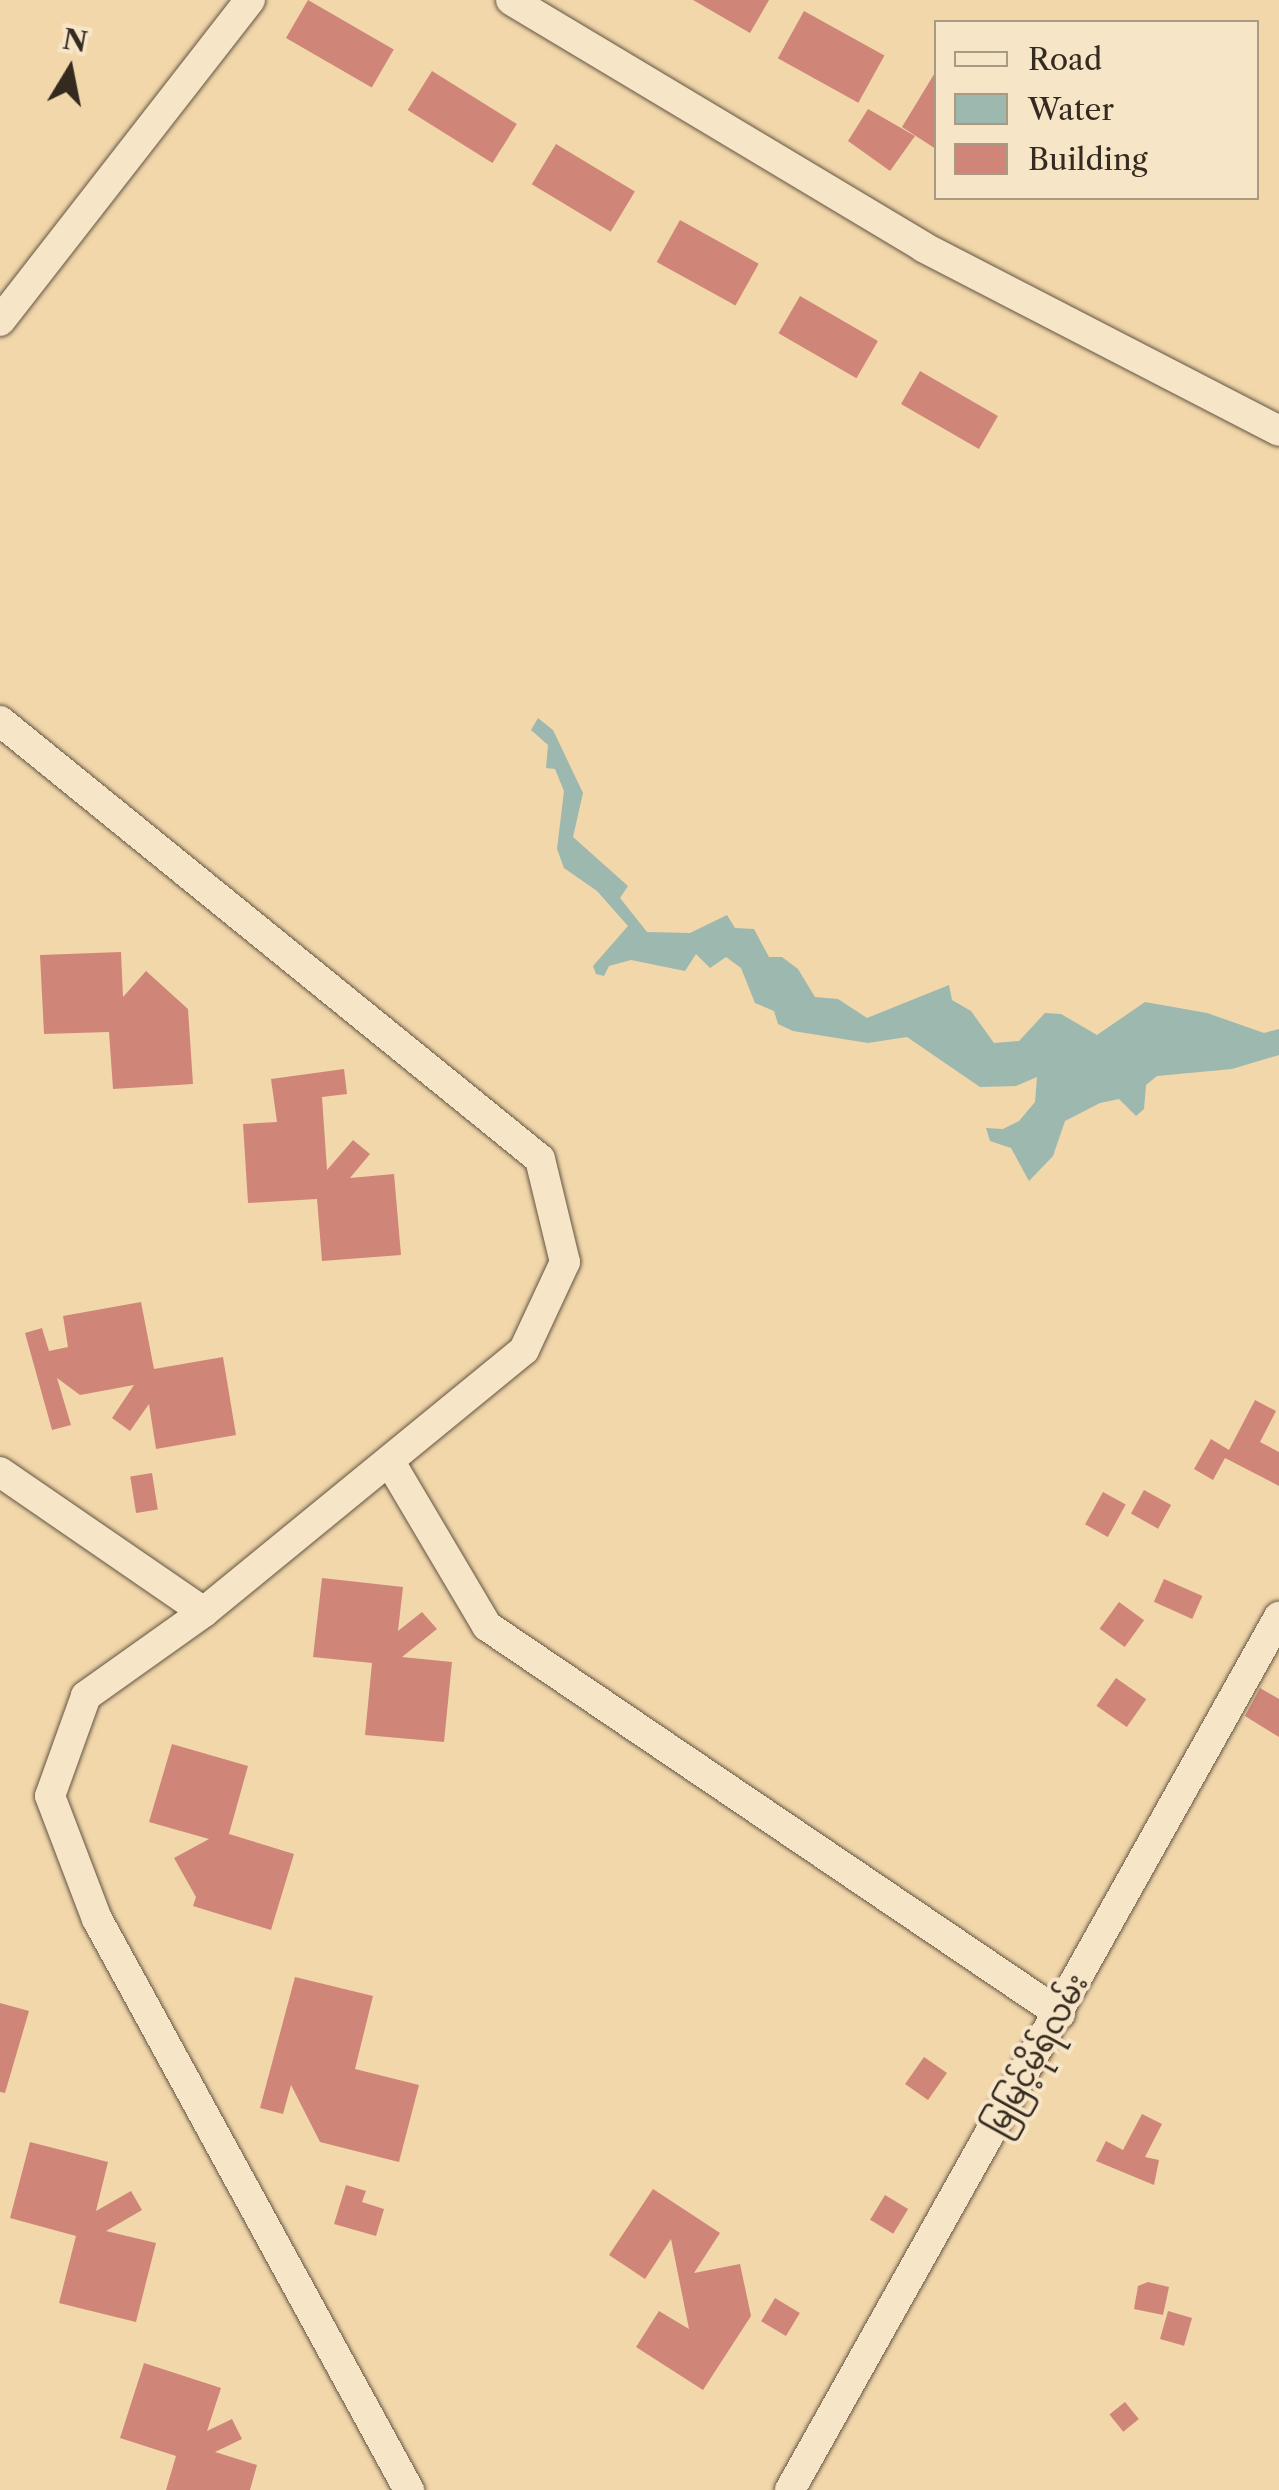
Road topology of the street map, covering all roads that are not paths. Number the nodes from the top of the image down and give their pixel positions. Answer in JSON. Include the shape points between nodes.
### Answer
{"nodes":[{"id":1,"x":250,"y":0,"type":"edge"},
{"id":2,"x":511,"y":0,"type":"edge"},
{"id":3,"x":0,"y":322,"type":"edge"},
{"id":4,"x":1279,"y":431,"type":"edge"},
{"id":5,"x":0,"y":721,"type":"edge"},
{"id":6,"x":390,"y":1462,"type":"junction"},
{"id":7,"x":0,"y":1472,"type":"edge"},
{"id":8,"x":204,"y":1612,"type":"junction"},
{"id":9,"x":1279,"y":1618,"type":"edge"},
{"id":10,"x":1060,"y":2014,"type":"junction"},
{"id":11,"x":409,"y":2490,"type":"edge"},
{"id":12,"x":790,"y":2490,"type":"edge"}],
"edges":[{"from":1,"to":3,"type":"street"},
{"from":2,"to":4,"type":"street","via":[[923,247]]},
{"from":5,"to":6,"type":"street","via":[[540,1159],[566,1262],[524,1350]]},
{"from":6,"to":8,"type":"street"},
{"from":6,"to":10,"type":"street","via":[[486,1626]]},
{"from":7,"to":8,"type":"street"},
{"from":8,"to":11,"type":"street","via":[[86,1696],[50,1796],[97,1919]]},
{"from":9,"to":10,"type":"street","name":"မြမြင့်မိုရ်လမ်း"},
{"from":10,"to":12,"type":"street","name":"မြမြင့်မိုရ်လမ်း"}]}
